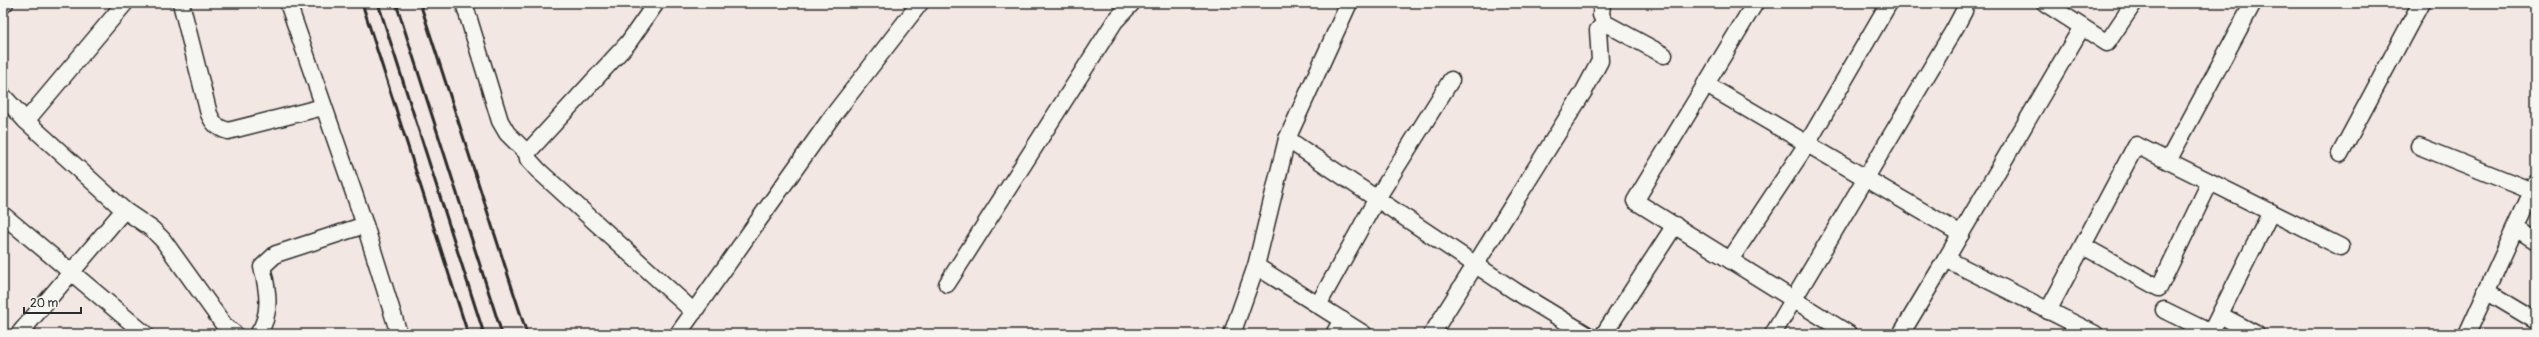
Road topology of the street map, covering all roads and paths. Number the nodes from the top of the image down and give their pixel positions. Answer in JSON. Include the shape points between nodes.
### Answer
{"nodes":[{"id":1,"x":124,"y":3,"type":"edge"},
{"id":2,"x":181,"y":3,"type":"edge"},
{"id":3,"x":288,"y":3,"type":"edge"},
{"id":4,"x":464,"y":3,"type":"edge"},
{"id":5,"x":656,"y":3,"type":"edge"},
{"id":6,"x":920,"y":3,"type":"edge"},
{"id":7,"x":1132,"y":3,"type":"edge"},
{"id":8,"x":1349,"y":3,"type":"edge"},
{"id":9,"x":1602,"y":3,"type":"edge"},
{"id":10,"x":1755,"y":3,"type":"edge"},
{"id":11,"x":1889,"y":3,"type":"edge"},
{"id":12,"x":1965,"y":3,"type":"edge"},
{"id":13,"x":2045,"y":3,"type":"edge"},
{"id":14,"x":2134,"y":3,"type":"edge"},
{"id":15,"x":2253,"y":3,"type":"edge"},
{"id":16,"x":2421,"y":3,"type":"edge"},
{"id":17,"x":1605,"y":23,"type":"junction"},
{"id":18,"x":2082,"y":27,"type":"junction"},
{"id":19,"x":1664,"y":55,"type":"dead end"},
{"id":20,"x":1451,"y":80,"type":"dead end"},
{"id":21,"x":1705,"y":84,"type":"junction"},
{"id":22,"x":3,"y":96,"type":"edge"},
{"id":23,"x":323,"y":107,"type":"junction"},
{"id":24,"x":26,"y":121,"type":"junction"},
{"id":25,"x":1287,"y":139,"type":"junction"},
{"id":26,"x":1807,"y":144,"type":"junction"},
{"id":27,"x":2418,"y":146,"type":"dead end"},
{"id":28,"x":527,"y":153,"type":"junction"},
{"id":29,"x":2340,"y":154,"type":"dead end"},
{"id":30,"x":2168,"y":162,"type":"junction"},
{"id":31,"x":1866,"y":177,"type":"junction"},
{"id":32,"x":2210,"y":182,"type":"junction"},
{"id":33,"x":2534,"y":187,"type":"edge"},
{"id":34,"x":1376,"y":200,"type":"junction"},
{"id":35,"x":124,"y":210,"type":"junction"},
{"id":36,"x":2271,"y":212,"type":"junction"},
{"id":37,"x":3,"y":215,"type":"edge"},
{"id":38,"x":365,"y":225,"type":"junction"},
{"id":39,"x":1675,"y":225,"type":"junction"},
{"id":40,"x":2517,"y":229,"type":"junction"},
{"id":41,"x":1961,"y":234,"type":"junction"},
{"id":42,"x":2536,"y":241,"type":"edge"},
{"id":43,"x":2083,"y":246,"type":"junction"},
{"id":44,"x":2341,"y":247,"type":"dead end"},
{"id":45,"x":1946,"y":259,"type":"junction"},
{"id":46,"x":1730,"y":260,"type":"junction"},
{"id":47,"x":1475,"y":265,"type":"junction"},
{"id":48,"x":1256,"y":266,"type":"junction"},
{"id":49,"x":72,"y":273,"type":"junction"},
{"id":50,"x":947,"y":284,"type":"dead end"},
{"id":51,"x":2486,"y":291,"type":"junction"},
{"id":52,"x":1794,"y":300,"type":"junction"},
{"id":53,"x":1318,"y":305,"type":"junction"},
{"id":54,"x":2164,"y":310,"type":"dead end"},
{"id":55,"x":2048,"y":311,"type":"junction"},
{"id":56,"x":694,"y":312,"type":"junction"},
{"id":57,"x":2220,"y":314,"type":"junction"},
{"id":58,"x":1342,"y":320,"type":"junction"},
{"id":59,"x":2536,"y":321,"type":"edge"},
{"id":60,"x":2069,"y":328,"type":"edge"},
{"id":61,"x":2211,"y":333,"type":"edge"},
{"id":62,"x":19,"y":334,"type":"edge"},
{"id":63,"x":145,"y":334,"type":"edge"},
{"id":64,"x":235,"y":334,"type":"edge"},
{"id":65,"x":258,"y":334,"type":"edge"},
{"id":66,"x":399,"y":334,"type":"edge"},
{"id":67,"x":678,"y":334,"type":"edge"},
{"id":68,"x":1232,"y":334,"type":"edge"},
{"id":69,"x":1334,"y":334,"type":"edge"},
{"id":70,"x":1364,"y":334,"type":"edge"},
{"id":71,"x":1432,"y":334,"type":"edge"},
{"id":72,"x":1586,"y":334,"type":"edge"},
{"id":73,"x":1604,"y":334,"type":"edge"},
{"id":74,"x":1773,"y":334,"type":"edge"},
{"id":75,"x":1849,"y":334,"type":"edge"},
{"id":76,"x":1901,"y":334,"type":"edge"},
{"id":77,"x":2095,"y":334,"type":"edge"},
{"id":78,"x":2256,"y":334,"type":"edge"},
{"id":79,"x":2467,"y":334,"type":"edge"}],
"edges":[{"from":1,"to":24,"type":"street"},
{"from":2,"to":23,"type":"street","via":[[209,114],[213,123],[220,129],[228,131]]},
{"from":3,"to":23,"type":"street"},
{"from":4,"to":28,"type":"street","via":[[500,121]]},
{"from":5,"to":28,"type":"street","via":[[628,43]]},
{"from":6,"to":56,"type":"street","via":[[832,118]]},
{"from":7,"to":50,"type":"street","via":[[1115,21]]},
{"from":8,"to":25,"type":"street"},
{"from":9,"to":17,"type":"street","via":[[1601,15]]},
{"from":10,"to":21,"type":"street"},
{"from":11,"to":26,"type":"street"},
{"from":12,"to":31,"type":"street","via":[[1964,11],[1955,28]]},
{"from":13,"to":18,"type":"street"},
{"from":14,"to":18,"type":"street","via":[[2107,43]]},
{"from":15,"to":30,"type":"street"},
{"from":16,"to":29,"type":"street"},
{"from":17,"to":19,"type":"street"},
{"from":17,"to":47,"type":"street","via":[[1598,30],[1600,61],[1584,91]]},
{"from":18,"to":41,"type":"street"},
{"from":20,"to":34,"type":"street"},
{"from":21,"to":26,"type":"street"},
{"from":21,"to":39,"type":"street","via":[[1635,201]]},
{"from":22,"to":24,"type":"street"},
{"from":23,"to":38,"type":"street"},
{"from":24,"to":35,"type":"street"},
{"from":25,"to":34,"type":"street"},
{"from":25,"to":48,"type":"street"},
{"from":26,"to":31,"type":"street"},
{"from":26,"to":46,"type":"street"},
{"from":27,"to":33,"type":"street"},
{"from":28,"to":56,"type":"street","via":[[528,159],[538,171]]},
{"from":30,"to":32,"type":"street"},
{"from":30,"to":43,"type":"street","via":[[2136,145]]},
{"from":31,"to":41,"type":"street"},
{"from":31,"to":52,"type":"street"},
{"from":32,"to":36,"type":"street"},
{"from":32,"to":43,"type":"street","via":[[2159,288]]},
{"from":33,"to":40,"type":"street"},
{"from":34,"to":47,"type":"street"},
{"from":34,"to":53,"type":"street"},
{"from":35,"to":49,"type":"street"},
{"from":35,"to":64,"type":"street","via":[[152,229],[163,240],[224,325]]},
{"from":36,"to":44,"type":"street"},
{"from":36,"to":57,"type":"street"},
{"from":37,"to":49,"type":"street"},
{"from":38,"to":65,"type":"street","via":[[276,254],[262,267],[268,288],[267,317]]},
{"from":38,"to":66,"type":"street"},
{"from":39,"to":46,"type":"street"},
{"from":39,"to":73,"type":"street"},
{"from":40,"to":42,"type":"street"},
{"from":40,"to":51,"type":"street"},
{"from":41,"to":45,"type":"street"},
{"from":43,"to":55,"type":"street"},
{"from":45,"to":55,"type":"street"},
{"from":45,"to":76,"type":"street"},
{"from":46,"to":52,"type":"street"},
{"from":47,"to":71,"type":"street"},
{"from":47,"to":72,"type":"street"},
{"from":48,"to":53,"type":"street"},
{"from":48,"to":68,"type":"street"},
{"from":49,"to":62,"type":"street"},
{"from":49,"to":63,"type":"street"},
{"from":51,"to":59,"type":"street"},
{"from":51,"to":79,"type":"street"},
{"from":52,"to":74,"type":"street"},
{"from":52,"to":75,"type":"street"},
{"from":53,"to":58,"type":"street"},
{"from":54,"to":61,"type":"street"},
{"from":55,"to":60,"type":"street"},
{"from":56,"to":67,"type":"street"},
{"from":57,"to":61,"type":"street"},
{"from":57,"to":78,"type":"street"},
{"from":58,"to":69,"type":"street"},
{"from":58,"to":70,"type":"street"},
{"from":60,"to":77,"type":"street"}]}
